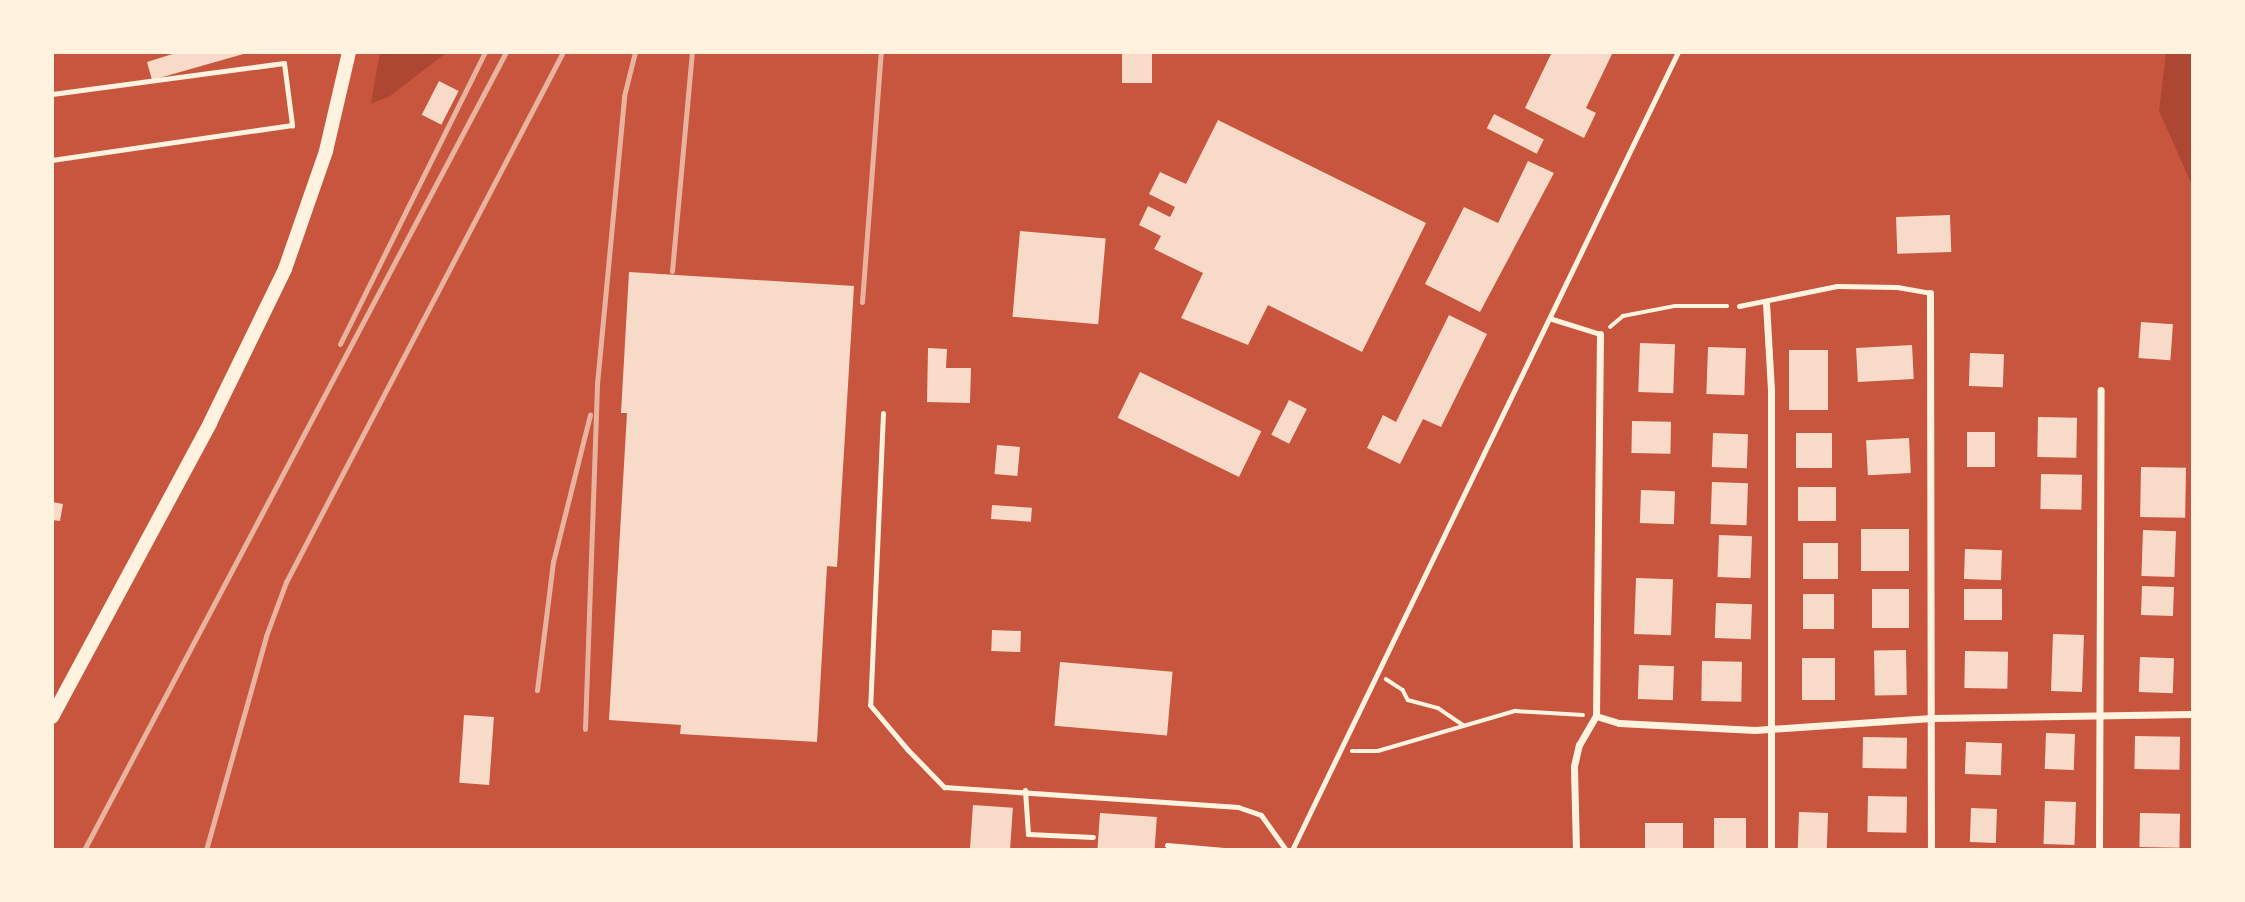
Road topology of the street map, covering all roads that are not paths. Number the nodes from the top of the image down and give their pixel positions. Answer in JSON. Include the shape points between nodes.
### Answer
{"nodes":[{"id":1,"x":349,"y":52,"type":"edge"},
{"id":2,"x":1678,"y":52,"type":"edge"},
{"id":3,"x":52,"y":94,"type":"edge"},
{"id":4,"x":52,"y":160,"type":"edge"},
{"id":5,"x":1930,"y":293,"type":"joint"},
{"id":6,"x":1766,"y":303,"type":"junction"},
{"id":7,"x":1739,"y":306,"type":"road end"},
{"id":8,"x":1552,"y":319,"type":"junction"},
{"id":9,"x":1600,"y":334,"type":"joint"},
{"id":10,"x":2101,"y":390,"type":"dead end"},
{"id":11,"x":883,"y":413,"type":"dead end"},
{"id":12,"x":2193,"y":714,"type":"edge"},
{"id":13,"x":2101,"y":715,"type":"junction"},
{"id":14,"x":1596,"y":716,"type":"junction"},
{"id":15,"x":52,"y":717,"type":"edge"},
{"id":16,"x":1932,"y":718,"type":"junction"},
{"id":17,"x":1770,"y":729,"type":"junction"},
{"id":18,"x":1025,"y":790,"type":"junction"},
{"id":19,"x":1093,"y":837,"type":"dead end"},
{"id":20,"x":1167,"y":845,"type":"dead end"},
{"id":21,"x":1224,"y":849,"type":"edge"},
{"id":22,"x":1286,"y":849,"type":"edge"},
{"id":23,"x":1292,"y":849,"type":"edge"},
{"id":24,"x":1576,"y":849,"type":"edge"},
{"id":25,"x":1772,"y":849,"type":"edge"},
{"id":26,"x":1931,"y":849,"type":"edge"},
{"id":27,"x":2099,"y":849,"type":"edge"}],
"edges":[{"from":1,"to":15,"type":"main road","via":[[326,151],[285,269],[210,423]]},
{"from":2,"to":8,"type":"lane"},
{"from":3,"to":4,"type":"lane","via":[[284,63],[292,125]]},
{"from":5,"to":6,"type":"lane","via":[[1897,287],[1837,286]]},
{"from":5,"to":16,"type":"street"},
{"from":6,"to":7,"type":"lane"},
{"from":6,"to":17,"type":"street"},
{"from":8,"to":9,"type":"lane"},
{"from":8,"to":23,"type":"lane"},
{"from":9,"to":14,"type":"street"},
{"from":10,"to":13,"type":"street"},
{"from":11,"to":18,"type":"lane","via":[[870,705],[944,787]]},
{"from":12,"to":13,"type":"street"},
{"from":13,"to":16,"type":"street"},
{"from":13,"to":27,"type":"street"},
{"from":14,"to":17,"type":"street","via":[[1619,723]]},
{"from":14,"to":24,"type":"street","via":[[1579,745],[1574,766]]},
{"from":16,"to":17,"type":"street"},
{"from":16,"to":26,"type":"street"},
{"from":17,"to":25,"type":"street"},
{"from":18,"to":19,"type":"lane","via":[[1028,834]]},
{"from":18,"to":22,"type":"lane","via":[[1238,807],[1261,816]]},
{"from":20,"to":21,"type":"lane"}]}
